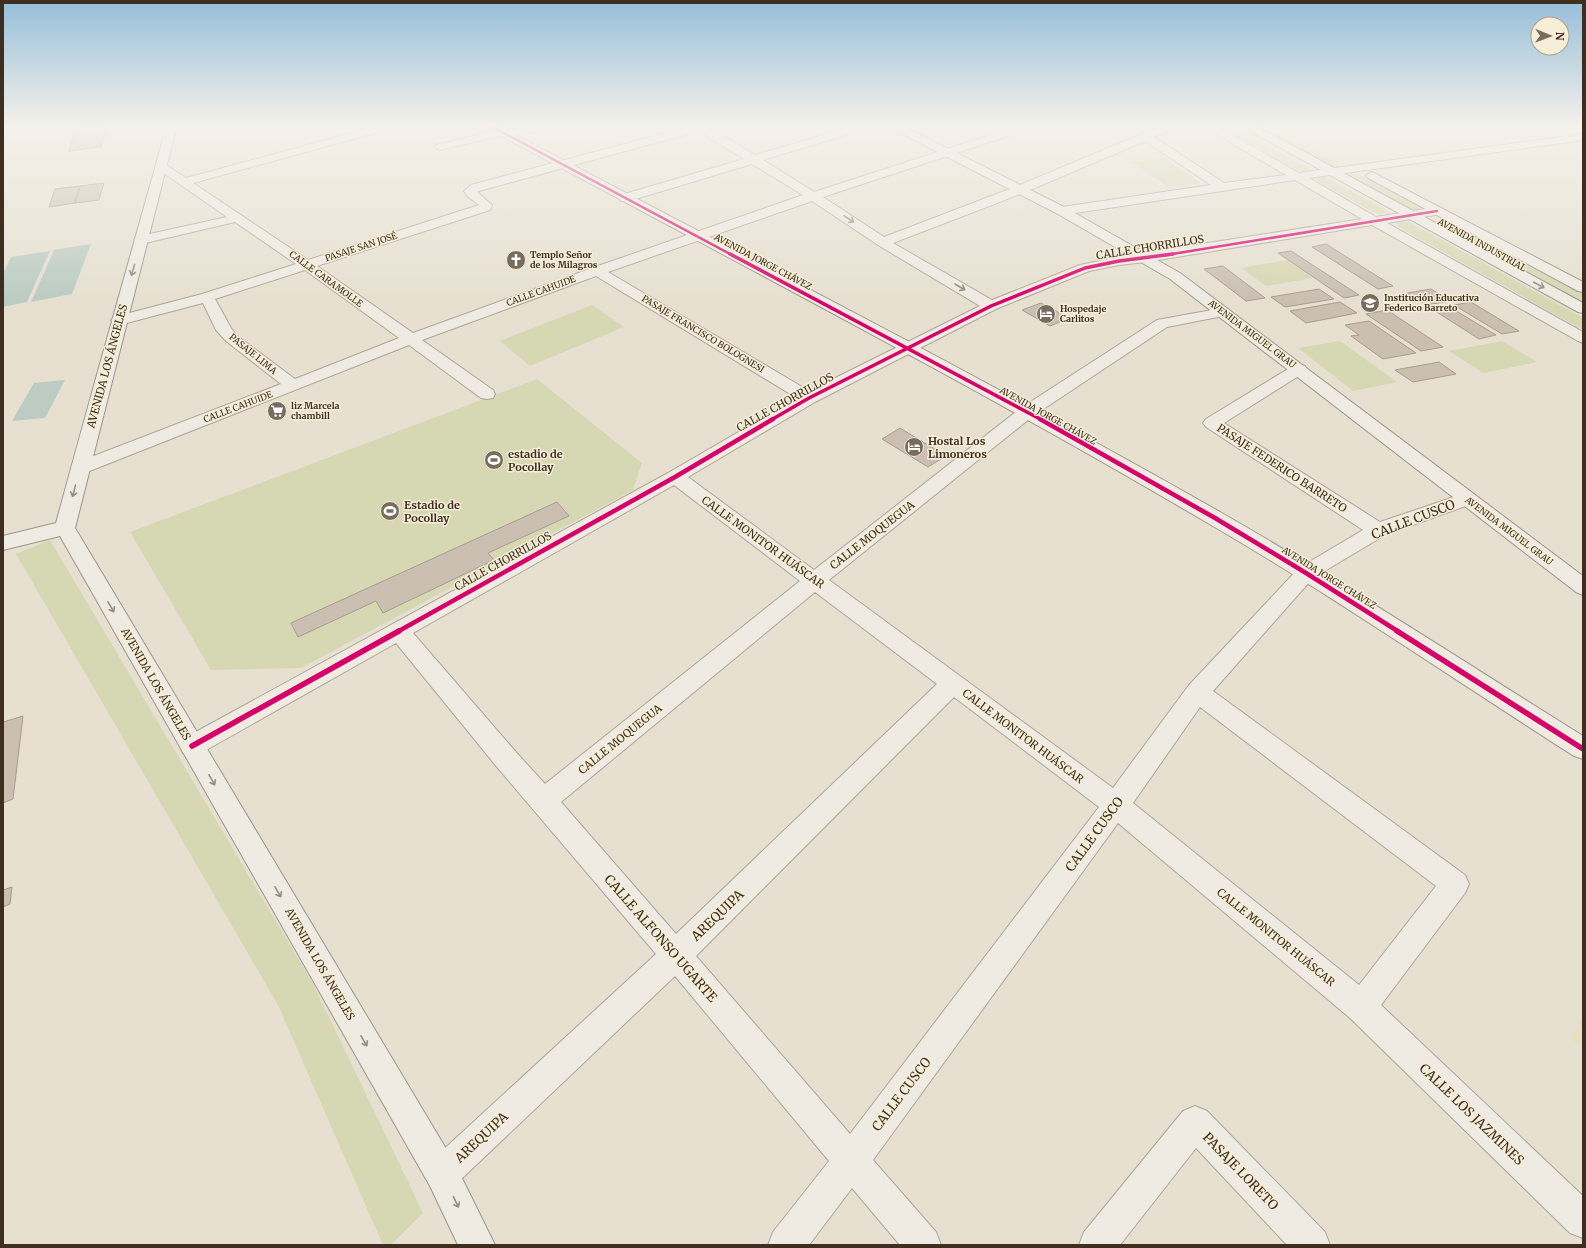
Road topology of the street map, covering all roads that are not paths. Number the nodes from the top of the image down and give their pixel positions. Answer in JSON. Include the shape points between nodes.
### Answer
{"nodes":[{"id":1,"x":157,"y":183,"type":"edge"},
{"id":2,"x":185,"y":183,"type":"edge"},
{"id":3,"x":492,"y":183,"type":"edge"},
{"id":4,"x":597,"y":183,"type":"edge"},
{"id":5,"x":672,"y":183,"type":"edge"},
{"id":6,"x":793,"y":183,"type":"edge"},
{"id":7,"x":852,"y":183,"type":"edge"},
{"id":8,"x":1006,"y":183,"type":"edge"},
{"id":9,"x":1035,"y":183,"type":"edge"},
{"id":10,"x":1216,"y":183,"type":"edge"},
{"id":11,"x":1248,"y":183,"type":"edge"},
{"id":12,"x":1311,"y":183,"type":"edge"},
{"id":13,"x":1352,"y":183,"type":"edge"},
{"id":14,"x":1384,"y":183,"type":"edge"},
{"id":15,"x":1222,"y":187,"type":"junction"},
{"id":16,"x":1019,"y":190,"type":"junction"},
{"id":17,"x":813,"y":196,"type":"junction"},
{"id":18,"x":625,"y":198,"type":"junction"},
{"id":19,"x":1062,"y":211,"type":"junction"},
{"id":20,"x":1438,"y":211,"type":"junction"},
{"id":21,"x":1412,"y":216,"type":"junction"},
{"id":22,"x":237,"y":218,"type":"junction"},
{"id":23,"x":1376,"y":222,"type":"junction"},
{"id":24,"x":696,"y":235,"type":"junction"},
{"id":25,"x":141,"y":240,"type":"junction"},
{"id":26,"x":883,"y":242,"type":"junction"},
{"id":27,"x":1146,"y":258,"type":"junction"},
{"id":28,"x":307,"y":265,"type":"junction"},
{"id":29,"x":597,"y":271,"type":"junction"},
{"id":30,"x":1583,"y":288,"type":"edge"},
{"id":31,"x":207,"y":297,"type":"junction"},
{"id":32,"x":991,"y":306,"type":"junction"},
{"id":33,"x":1583,"y":309,"type":"edge"},
{"id":34,"x":1223,"y":312,"type":"junction"},
{"id":35,"x":119,"y":320,"type":"junction"},
{"id":36,"x":1583,"y":338,"type":"edge"},
{"id":37,"x":409,"y":340,"type":"junction"},
{"id":38,"x":906,"y":348,"type":"junction"},
{"id":39,"x":1299,"y":369,"type":"junction"},
{"id":40,"x":294,"y":386,"type":"junction"},
{"id":41,"x":487,"y":394,"type":"dead end"},
{"id":42,"x":810,"y":398,"type":"junction"},
{"id":43,"x":1027,"y":412,"type":"junction"},
{"id":44,"x":80,"y":468,"type":"junction"},
{"id":45,"x":675,"y":477,"type":"junction"},
{"id":46,"x":1467,"y":499,"type":"junction"},
{"id":47,"x":65,"y":528,"type":"junction"},
{"id":48,"x":1378,"y":530,"type":"junction"},
{"id":49,"x":3,"y":543,"type":"edge"},
{"id":50,"x":1306,"y":573,"type":"junction"},
{"id":51,"x":815,"y":580,"type":"junction"},
{"id":52,"x":1583,"y":587,"type":"edge"},
{"id":53,"x":399,"y":631,"type":"junction"},
{"id":54,"x":952,"y":684,"type":"junction"},
{"id":55,"x":1197,"y":692,"type":"junction"},
{"id":56,"x":192,"y":746,"type":"junction"},
{"id":57,"x":1583,"y":750,"type":"edge"},
{"id":58,"x":544,"y":801,"type":"junction"},
{"id":59,"x":1116,"y":805,"type":"junction"},
{"id":60,"x":676,"y":955,"type":"junction"},
{"id":61,"x":1361,"y":1007,"type":"junction"},
{"id":62,"x":852,"y":1160,"type":"junction"},
{"id":63,"x":442,"y":1174,"type":"junction"},
{"id":64,"x":1583,"y":1220,"type":"edge"},
{"id":65,"x":477,"y":1245,"type":"edge"},
{"id":66,"x":786,"y":1245,"type":"edge"},
{"id":67,"x":923,"y":1245,"type":"edge"},
{"id":68,"x":1097,"y":1245,"type":"edge"},
{"id":69,"x":1312,"y":1245,"type":"edge"}],
"edges":[{"from":1,"to":25,"type":"street","name":"AVENIDA LOS ÁNGELES"},
{"from":2,"to":22,"type":"street","name":"CALLE CARAMOLLE"},
{"from":3,"to":28,"type":"street","name":"PASAJE SAN JOSÉ","via":[[470,191],[486,205],[482,208]]},
{"from":4,"to":18,"type":"street","name":"AVENIDA JORGE CHÁVEZ"},
{"from":5,"to":18,"type":"street"},
{"from":6,"to":17,"type":"street"},
{"from":7,"to":17,"type":"street","name":"CALLE CAHUIDE"},
{"from":8,"to":16,"type":"street","name":"AVENIDA MIGUEL GRAU"},
{"from":9,"to":16,"type":"street"},
{"from":10,"to":15,"type":"street"},
{"from":11,"to":15,"type":"street"},
{"from":12,"to":23,"type":"street"},
{"from":13,"to":21,"type":"street","name":"AVENIDA INDUSTRIAL"},
{"from":14,"to":20,"type":"street","name":"AVENIDA INDUSTRIAL"},
{"from":15,"to":19,"type":"street"},
{"from":16,"to":19,"type":"street","name":"AVENIDA MIGUEL GRAU"},
{"from":16,"to":26,"type":"street"},
{"from":17,"to":24,"type":"street","name":"CALLE CAHUIDE"},
{"from":17,"to":26,"type":"street","one_way":true},
{"from":18,"to":24,"type":"street","name":"AVENIDA JORGE CHÁVEZ"},
{"from":19,"to":27,"type":"street","name":"AVENIDA MIGUEL GRAU"},
{"from":20,"to":21,"type":"street","name":"CALLE CHORRILLOS"},
{"from":20,"to":30,"type":"street","name":"AVENIDA INDUSTRIAL"},
{"from":21,"to":23,"type":"street","name":"CALLE CHORRILLOS"},
{"from":21,"to":33,"type":"street","name":"AVENIDA INDUSTRIAL","one_way":true},
{"from":22,"to":25,"type":"street"},
{"from":22,"to":28,"type":"street","name":"CALLE CARAMOLLE"},
{"from":23,"to":27,"type":"street","name":"CALLE CHORRILLOS"},
{"from":23,"to":36,"type":"street"},
{"from":24,"to":29,"type":"street","name":"CALLE CAHUIDE"},
{"from":24,"to":38,"type":"street","name":"AVENIDA JORGE CHÁVEZ"},
{"from":25,"to":35,"type":"street","name":"AVENIDA LOS ÁNGELES","one_way":true},
{"from":26,"to":32,"type":"street","one_way":true},
{"from":27,"to":32,"type":"street","name":"CALLE CHORRILLOS","via":[[1085,268]]},
{"from":27,"to":34,"type":"street","name":"AVENIDA MIGUEL GRAU"},
{"from":28,"to":31,"type":"street","name":"PASAJE SAN JOSÉ"},
{"from":28,"to":37,"type":"street","name":"CALLE CARAMOLLE"},
{"from":29,"to":37,"type":"street","name":"CALLE CAHUIDE"},
{"from":29,"to":42,"type":"street","name":"PASAJE FRANCISCO BOLOGNESI"},
{"from":31,"to":35,"type":"street","name":"PASAJE SAN JOSÉ"},
{"from":31,"to":40,"type":"street","name":"PASAJE LIMA","via":[[231,338]]},
{"from":32,"to":38,"type":"street","name":"CALLE CHORRILLOS"},
{"from":34,"to":39,"type":"street","name":"AVENIDA MIGUEL GRAU"},
{"from":34,"to":43,"type":"street","name":"CALLE MOQUEGUA","via":[[1162,324]]},
{"from":35,"to":44,"type":"street","name":"AVENIDA LOS ÁNGELES"},
{"from":37,"to":40,"type":"street","name":"CALLE CAHUIDE"},
{"from":37,"to":41,"type":"street","name":"CALLE CARAMOLLE"},
{"from":38,"to":42,"type":"street","name":"CALLE CHORRILLOS"},
{"from":38,"to":43,"type":"street","name":"AVENIDA JORGE CHÁVEZ"},
{"from":39,"to":46,"type":"street","name":"AVENIDA MIGUEL GRAU"},
{"from":39,"to":48,"type":"street","name":"PASAJE FEDERICO BARRETO","via":[[1212,423]]},
{"from":40,"to":44,"type":"street","name":"CALLE CAHUIDE"},
{"from":42,"to":45,"type":"street","name":"CALLE CHORRILLOS"},
{"from":43,"to":50,"type":"street","name":"AVENIDA JORGE CHÁVEZ","via":[[1215,518]]},
{"from":43,"to":51,"type":"street","name":"CALLE MOQUEGUA"},
{"from":44,"to":47,"type":"street","name":"AVENIDA LOS ÁNGELES","one_way":true},
{"from":45,"to":51,"type":"street","name":"CALLE MONITOR HUÁSCAR"},
{"from":45,"to":53,"type":"street","name":"CALLE CHORRILLOS"},
{"from":46,"to":48,"type":"street","name":"CALLE CUSCO"},
{"from":46,"to":52,"type":"street","name":"AVENIDA MIGUEL GRAU"},
{"from":47,"to":49,"type":"street"},
{"from":47,"to":56,"type":"street","name":"AVENIDA LOS ÁNGELES","one_way":true},
{"from":48,"to":50,"type":"street","name":"CALLE CUSCO"},
{"from":50,"to":55,"type":"street","name":"CALLE CUSCO"},
{"from":50,"to":57,"type":"street","name":"AVENIDA JORGE CHÁVEZ"},
{"from":51,"to":54,"type":"street","name":"CALLE MONITOR HUÁSCAR"},
{"from":51,"to":58,"type":"street","name":"CALLE MOQUEGUA"},
{"from":53,"to":56,"type":"street","name":"CALLE CHORRILLOS"},
{"from":53,"to":58,"type":"street","name":"CALLE ALFONSO UGARTE"},
{"from":54,"to":59,"type":"street","name":"CALLE MONITOR HUÁSCAR"},
{"from":54,"to":60,"type":"street","name":"AREQUIPA"},
{"from":55,"to":59,"type":"street","name":"CALLE CUSCO"},
{"from":55,"to":61,"type":"street","via":[[1455,884]]},
{"from":56,"to":63,"type":"street","name":"AVENIDA LOS ÁNGELES","one_way":true},
{"from":58,"to":60,"type":"street","name":"CALLE ALFONSO UGARTE"},
{"from":59,"to":61,"type":"street","name":"CALLE MONITOR HUÁSCAR"},
{"from":59,"to":62,"type":"street","name":"CALLE CUSCO"},
{"from":60,"to":62,"type":"street","name":"CALLE ALFONSO UGARTE"},
{"from":60,"to":63,"type":"street","name":"AREQUIPA"},
{"from":61,"to":64,"type":"street","name":"CALLE LOS JAZMINES"},
{"from":62,"to":66,"type":"street","name":"CALLE CUSCO"},
{"from":62,"to":67,"type":"street","name":"CALLE ALFONSO UGARTE"},
{"from":63,"to":65,"type":"street","name":"AVENIDA LOS ÁNGELES","one_way":true},
{"from":68,"to":69,"type":"street","name":"PASAJE LORETO","via":[[1195,1123]]}]}
